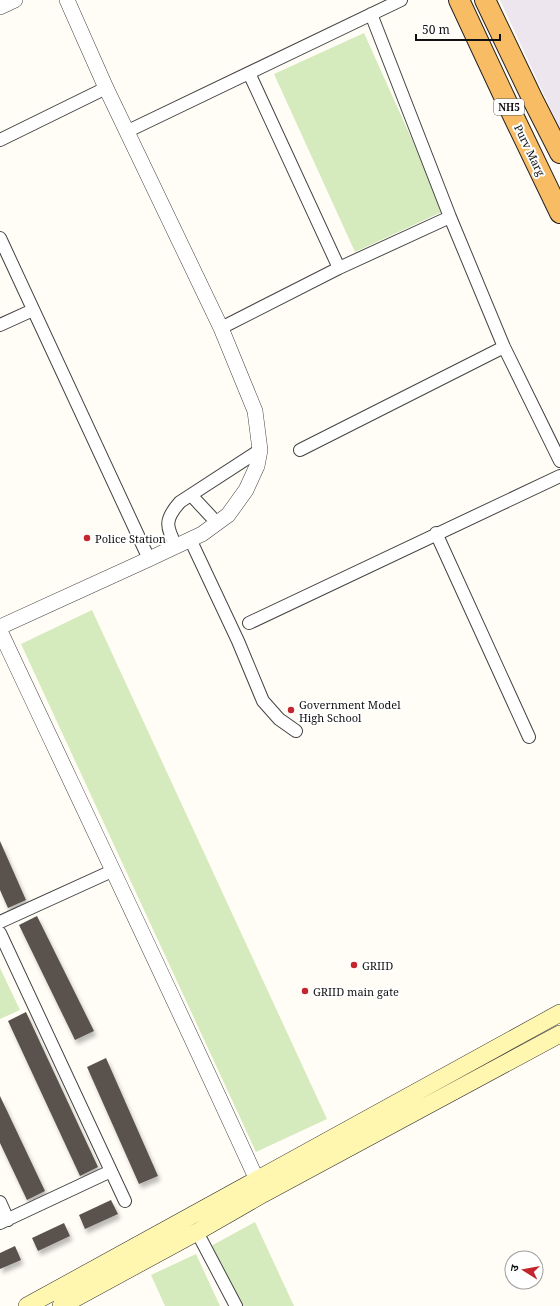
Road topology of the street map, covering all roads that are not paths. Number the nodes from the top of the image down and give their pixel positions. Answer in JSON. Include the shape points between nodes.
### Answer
{"nodes":[{"id":1,"x":15,"y":0,"type":"edge"},
{"id":2,"x":67,"y":0,"type":"edge"},
{"id":3,"x":401,"y":0,"type":"edge"},
{"id":4,"x":459,"y":0,"type":"edge"},
{"id":5,"x":485,"y":0,"type":"edge"},
{"id":6,"x":0,"y":7,"type":"edge"},
{"id":7,"x":371,"y":14,"type":"junction"},
{"id":8,"x":249,"y":73,"type":"junction"},
{"id":9,"x":106,"y":88,"type":"junction"},
{"id":10,"x":128,"y":131,"type":"junction"},
{"id":11,"x":0,"y":140,"type":"edge"},
{"id":12,"x":560,"y":153,"type":"edge"},
{"id":13,"x":560,"y":213,"type":"edge"},
{"id":14,"x":450,"y":217,"type":"junction"},
{"id":15,"x":0,"y":238,"type":"edge"},
{"id":16,"x":339,"y":268,"type":"junction"},
{"id":17,"x":33,"y":310,"type":"junction"},
{"id":18,"x":0,"y":325,"type":"edge"},
{"id":19,"x":221,"y":328,"type":"junction"},
{"id":20,"x":504,"y":346,"type":"junction"},
{"id":21,"x":260,"y":450,"type":"junction"},
{"id":22,"x":300,"y":450,"type":"dead end"},
{"id":23,"x":560,"y":461,"type":"edge"},
{"id":24,"x":560,"y":476,"type":"edge"},
{"id":25,"x":191,"y":495,"type":"junction"},
{"id":26,"x":217,"y":522,"type":"junction"},
{"id":27,"x":436,"y":533,"type":"junction"},
{"id":28,"x":190,"y":539,"type":"junction"},
{"id":29,"x":176,"y":546,"type":"junction"},
{"id":30,"x":149,"y":559,"type":"junction"},
{"id":31,"x":249,"y":623,"type":"dead end"},
{"id":32,"x":0,"y":627,"type":"edge"},
{"id":33,"x":0,"y":631,"type":"edge"},
{"id":34,"x":296,"y":731,"type":"dead end"},
{"id":35,"x":529,"y":737,"type":"dead end"},
{"id":36,"x":112,"y":871,"type":"junction"},
{"id":37,"x":0,"y":922,"type":"edge"},
{"id":38,"x":0,"y":933,"type":"edge"},
{"id":39,"x":560,"y":1013,"type":"edge"},
{"id":40,"x":560,"y":1034,"type":"edge"},
{"id":41,"x":111,"y":1171,"type":"junction"},
{"id":42,"x":257,"y":1180,"type":"junction"},
{"id":43,"x":125,"y":1201,"type":"dead end"},
{"id":44,"x":0,"y":1202,"type":"edge"},
{"id":45,"x":4,"y":1222,"type":"edge"},
{"id":46,"x":197,"y":1232,"type":"junction"},
{"id":47,"x":27,"y":1306,"type":"edge"},
{"id":48,"x":61,"y":1306,"type":"edge"},
{"id":49,"x":236,"y":1306,"type":"edge"}],
"edges":[{"from":1,"to":6,"type":"street"},
{"from":2,"to":9,"type":"street"},
{"from":3,"to":7,"type":"street"},
{"from":4,"to":13,"type":"highway","name":"Purv Marg","number":"NH5"},
{"from":5,"to":12,"type":"highway","number":"NH5"},
{"from":7,"to":8,"type":"street"},
{"from":7,"to":14,"type":"street"},
{"from":8,"to":10,"type":"street"},
{"from":8,"to":16,"type":"street"},
{"from":9,"to":10,"type":"street"},
{"from":9,"to":11,"type":"street"},
{"from":10,"to":19,"type":"street"},
{"from":14,"to":16,"type":"street"},
{"from":14,"to":20,"type":"street"},
{"from":15,"to":17,"type":"street"},
{"from":16,"to":19,"type":"street"},
{"from":17,"to":18,"type":"street"},
{"from":17,"to":30,"type":"street"},
{"from":19,"to":21,"type":"street","via":[[255,411]]},
{"from":20,"to":22,"type":"street"},
{"from":20,"to":23,"type":"street"},
{"from":21,"to":25,"type":"street"},
{"from":21,"to":26,"type":"street","via":[[257,466],[246,490],[228,515]]},
{"from":24,"to":27,"type":"street"},
{"from":25,"to":26,"type":"street"},
{"from":25,"to":29,"type":"street","via":[[180,502],[167,524]]},
{"from":26,"to":28,"type":"street","via":[[202,534]]},
{"from":27,"to":31,"type":"street"},
{"from":27,"to":35,"type":"street"},
{"from":28,"to":29,"type":"street"},
{"from":28,"to":34,"type":"street","via":[[263,701],[279,719]]},
{"from":29,"to":30,"type":"street"},
{"from":30,"to":32,"type":"street"},
{"from":33,"to":36,"type":"street"},
{"from":36,"to":37,"type":"street"},
{"from":36,"to":42,"type":"street","via":[[194,1041]]},
{"from":38,"to":41,"type":"street"},
{"from":39,"to":42,"type":"main road"},
{"from":40,"to":46,"type":"main road"},
{"from":41,"to":43,"type":"street"},
{"from":41,"to":45,"type":"street"},
{"from":42,"to":47,"type":"main road"},
{"from":44,"to":45,"type":"street"},
{"from":46,"to":48,"type":"main road"},
{"from":46,"to":49,"type":"street"}]}
